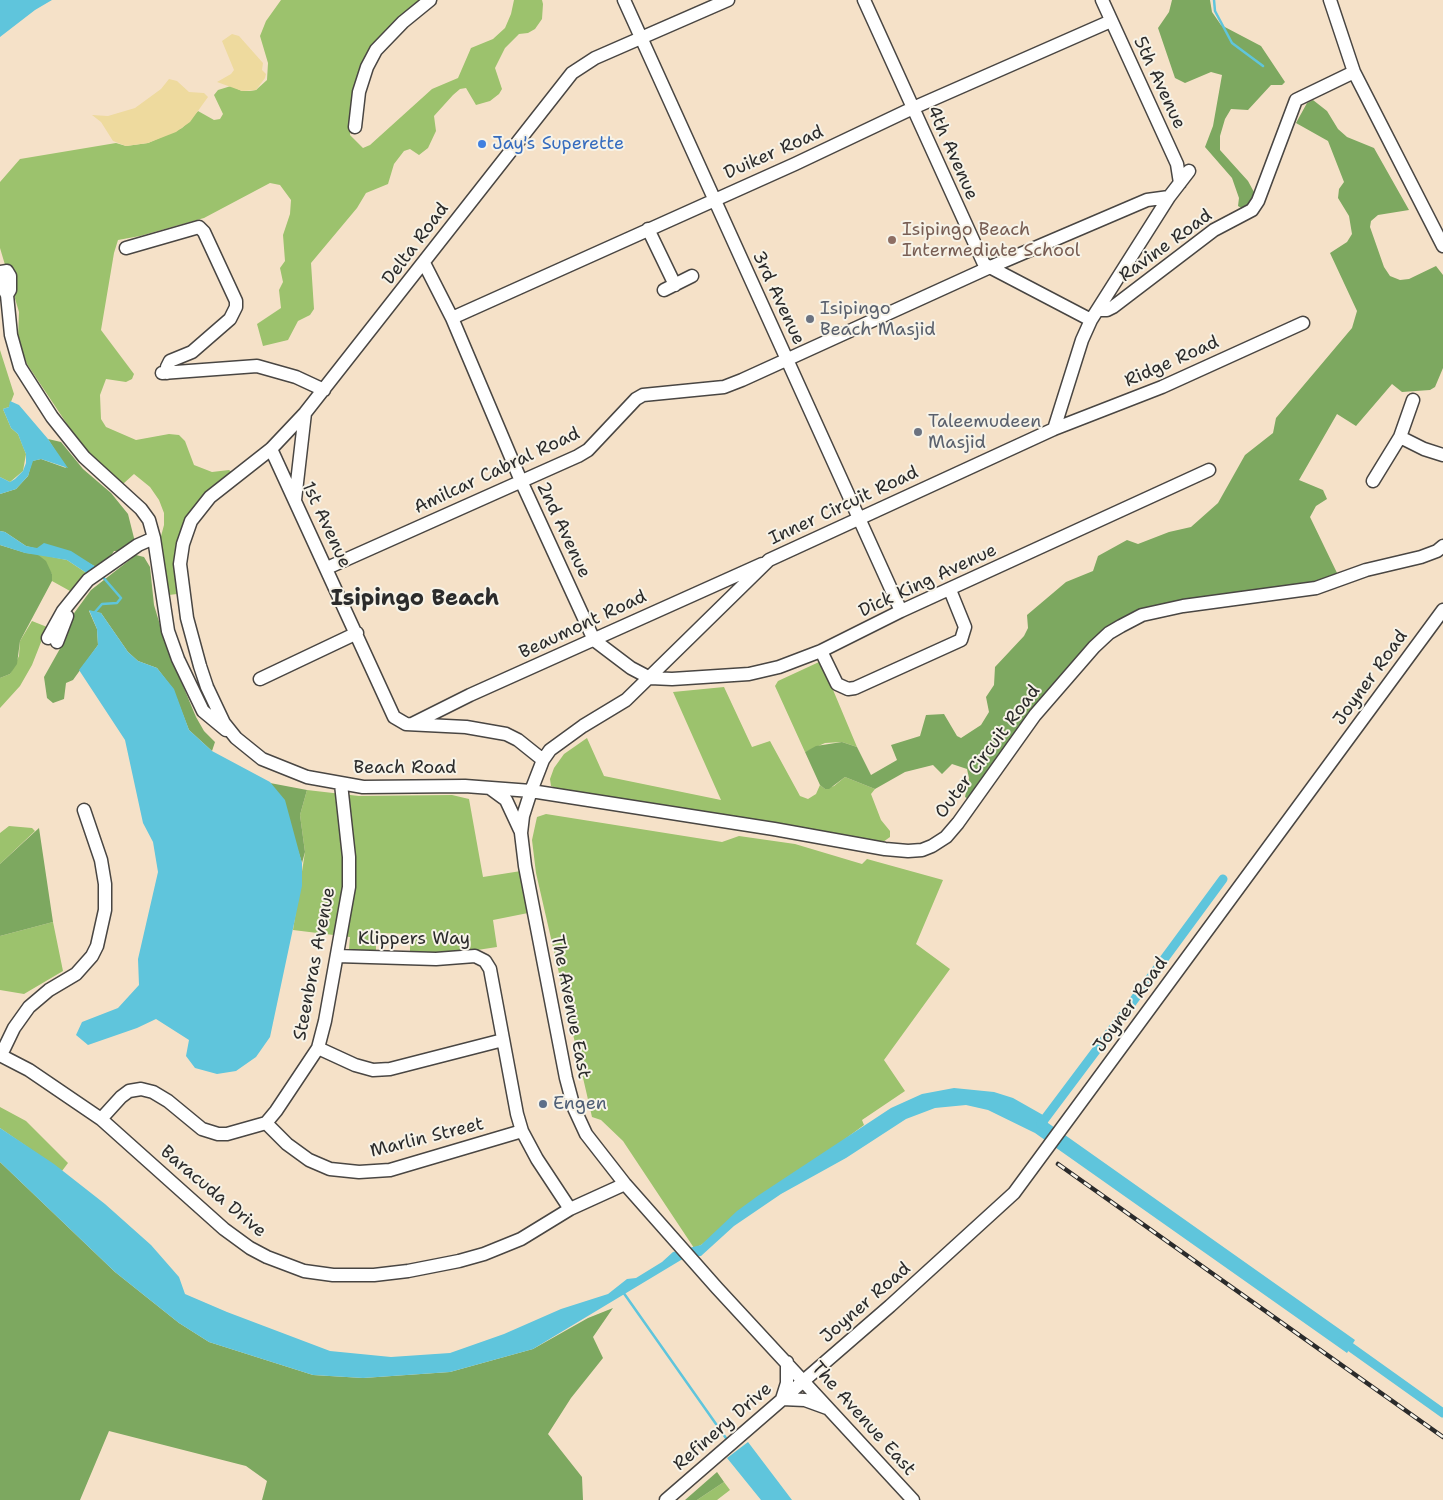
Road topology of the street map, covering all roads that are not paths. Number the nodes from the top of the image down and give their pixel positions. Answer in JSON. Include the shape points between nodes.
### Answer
{"nodes":[{"id":1,"x":430,"y":0,"type":"edge"},
{"id":2,"x":624,"y":0,"type":"edge"},
{"id":3,"x":728,"y":0,"type":"edge"},
{"id":4,"x":864,"y":0,"type":"edge"},
{"id":5,"x":1102,"y":0,"type":"edge"},
{"id":6,"x":1330,"y":0,"type":"edge"},
{"id":7,"x":1111,"y":21,"type":"junction"},
{"id":8,"x":641,"y":40,"type":"junction"},
{"id":9,"x":1354,"y":72,"type":"junction"},
{"id":10,"x":913,"y":108,"type":"junction"},
{"id":11,"x":355,"y":128,"type":"dead end"},
{"id":12,"x":1189,"y":171,"type":"dead end"},
{"id":13,"x":1180,"y":183,"type":"junction"},
{"id":14,"x":1169,"y":197,"type":"junction"},
{"id":15,"x":714,"y":200,"type":"junction"},
{"id":16,"x":648,"y":229,"type":"junction"},
{"id":17,"x":1443,"y":246,"type":"edge"},
{"id":18,"x":126,"y":248,"type":"dead end"},
{"id":19,"x":424,"y":262,"type":"junction"},
{"id":20,"x":988,"y":268,"type":"junction"},
{"id":21,"x":0,"y":272,"type":"edge"},
{"id":22,"x":692,"y":276,"type":"dead end"},
{"id":23,"x":0,"y":281,"type":"edge"},
{"id":24,"x":7,"y":295,"type":"junction"},
{"id":25,"x":1095,"y":315,"type":"junction"},
{"id":26,"x":452,"y":318,"type":"junction"},
{"id":27,"x":1303,"y":323,"type":"dead end"},
{"id":28,"x":787,"y":358,"type":"junction"},
{"id":29,"x":324,"y":390,"type":"junction"},
{"id":30,"x":1413,"y":400,"type":"dead end"},
{"id":31,"x":306,"y":413,"type":"junction"},
{"id":32,"x":1054,"y":430,"type":"junction"},
{"id":33,"x":1400,"y":437,"type":"junction"},
{"id":34,"x":272,"y":449,"type":"junction"},
{"id":35,"x":1443,"y":455,"type":"edge"},
{"id":36,"x":1209,"y":470,"type":"dead end"},
{"id":37,"x":521,"y":481,"type":"junction"},
{"id":38,"x":1373,"y":481,"type":"dead end"},
{"id":39,"x":295,"y":500,"type":"junction"},
{"id":40,"x":860,"y":518,"type":"junction"},
{"id":41,"x":154,"y":538,"type":"junction"},
{"id":42,"x":1443,"y":546,"type":"edge"},
{"id":43,"x":769,"y":560,"type":"junction"},
{"id":44,"x":180,"y":564,"type":"joint"},
{"id":45,"x":327,"y":568,"type":"junction"},
{"id":46,"x":950,"y":590,"type":"junction"},
{"id":47,"x":1443,"y":610,"type":"edge"},
{"id":48,"x":901,"y":611,"type":"junction"},
{"id":49,"x":357,"y":633,"type":"junction"},
{"id":50,"x":53,"y":640,"type":"dead end"},
{"id":51,"x":594,"y":640,"type":"junction"},
{"id":52,"x":821,"y":651,"type":"junction"},
{"id":53,"x":650,"y":678,"type":"junction"},
{"id":54,"x":260,"y":679,"type":"dead end"},
{"id":55,"x":412,"y":724,"type":"junction"},
{"id":56,"x":236,"y":738,"type":"junction"},
{"id":57,"x":543,"y":760,"type":"junction"},
{"id":58,"x":341,"y":784,"type":"junction"},
{"id":59,"x":491,"y":788,"type":"junction"},
{"id":60,"x":531,"y":791,"type":"junction"},
{"id":61,"x":84,"y":810,"type":"dead end"},
{"id":62,"x":521,"y":833,"type":"junction"},
{"id":63,"x":337,"y":956,"type":"junction"},
{"id":64,"x":503,"y":1040,"type":"junction"},
{"id":65,"x":318,"y":1048,"type":"junction"},
{"id":66,"x":1,"y":1055,"type":"edge"},
{"id":67,"x":100,"y":1119,"type":"junction"},
{"id":68,"x":266,"y":1123,"type":"junction"},
{"id":69,"x":522,"y":1131,"type":"junction"},
{"id":70,"x":625,"y":1184,"type":"junction"},
{"id":71,"x":570,"y":1209,"type":"junction"},
{"id":72,"x":787,"y":1362,"type":"junction"},
{"id":73,"x":804,"y":1380,"type":"junction"},
{"id":74,"x":782,"y":1399,"type":"junction"},
{"id":75,"x":830,"y":1409,"type":"junction"},
{"id":76,"x":666,"y":1500,"type":"edge"},
{"id":77,"x":913,"y":1500,"type":"edge"}],
"edges":[{"from":1,"to":11,"type":"street","via":[[376,50],[366,67]]},
{"from":2,"to":8,"type":"street","name":"3rd Avenue"},
{"from":3,"to":8,"type":"street","name":"Delta Road"},
{"from":4,"to":10,"type":"street","name":"4th Avenue"},
{"from":5,"to":7,"type":"street","name":"5th Avenue"},
{"from":6,"to":9,"type":"street"},
{"from":7,"to":10,"type":"street","name":"Duiker Road"},
{"from":7,"to":13,"type":"street","name":"5th Avenue","via":[[1177,164]]},
{"from":8,"to":15,"type":"street","name":"3rd Avenue"},
{"from":8,"to":19,"type":"street","name":"Delta Road","via":[[580,66],[562,82]]},
{"from":9,"to":17,"type":"street"},
{"from":9,"to":25,"type":"street","name":"Ravine Road","via":[[1296,100],[1252,210],[1214,230],[1113,307]]},
{"from":10,"to":15,"type":"street","name":"Duiker Road"},
{"from":10,"to":20,"type":"street","name":"4th Avenue","via":[[981,260]]},
{"from":12,"to":13,"type":"street"},
{"from":13,"to":14,"type":"street"},
{"from":14,"to":20,"type":"street","name":"Amilcar Cabral Road","via":[[1147,200]]},
{"from":14,"to":25,"type":"street"},
{"from":15,"to":16,"type":"street","name":"Duiker Road"},
{"from":15,"to":28,"type":"street","name":"3rd Avenue"},
{"from":16,"to":22,"type":"street","via":[[669,287]]},
{"from":16,"to":26,"type":"street","name":"Duiker Road"},
{"from":18,"to":29,"type":"street","via":[[195,227],[202,229],[236,301],[230,319],[192,352],[170,361],[165,373],[257,366],[296,377]]},
{"from":19,"to":26,"type":"street","name":"2nd Avenue"},
{"from":19,"to":29,"type":"street","name":"Delta Road"},
{"from":20,"to":25,"type":"street"},
{"from":20,"to":28,"type":"street","name":"Amilcar Cabral Road"},
{"from":21,"to":24,"type":"street","via":[[5,270],[10,274]]},
{"from":23,"to":24,"type":"street"},
{"from":24,"to":41,"type":"street","via":[[15,354],[25,376],[84,457],[144,514]]},
{"from":25,"to":32,"type":"street","via":[[1082,340]]},
{"from":26,"to":37,"type":"street","name":"2nd Avenue"},
{"from":27,"to":32,"type":"street","name":"Ridge Road","via":[[1162,387]]},
{"from":28,"to":37,"type":"street","name":"Amilcar Cabral Road","via":[[724,386],[643,395],[588,450]]},
{"from":28,"to":40,"type":"street","name":"3rd Avenue"},
{"from":29,"to":31,"type":"street","name":"Delta Road"},
{"from":30,"to":33,"type":"street"},
{"from":31,"to":34,"type":"street","name":"Delta Road"},
{"from":31,"to":39,"type":"street"},
{"from":32,"to":40,"type":"street","name":"Inner Circuit Road"},
{"from":33,"to":35,"type":"street"},
{"from":33,"to":38,"type":"street"},
{"from":34,"to":39,"type":"street","name":"1st Avenue"},
{"from":34,"to":44,"type":"street","name":"Delta Road","via":[[201,506],[186,532]]},
{"from":36,"to":46,"type":"street","name":"Dick King Avenue"},
{"from":37,"to":45,"type":"street","name":"Amilcar Cabral Road"},
{"from":37,"to":51,"type":"street","name":"2nd Avenue"},
{"from":39,"to":45,"type":"street","name":"1st Avenue"},
{"from":40,"to":43,"type":"street","name":"Inner Circuit Road"},
{"from":40,"to":48,"type":"street","name":"3rd Avenue"},
{"from":41,"to":50,"type":"street","via":[[138,545],[88,580],[63,611]]},
{"from":41,"to":56,"type":"street","via":[[168,631],[178,659],[203,711]]},
{"from":42,"to":60,"type":"street","name":"Outer Circuit Road","via":[[1421,557],[1366,570],[1316,588],[1182,606],[1142,615],[1109,633],[1035,715],[946,837],[922,850],[885,849]]},
{"from":43,"to":51,"type":"street","name":"Beaumont Road"},
{"from":43,"to":53,"type":"street","name":"Inner Circuit Road"},
{"from":44,"to":56,"type":"street","name":"Beach Road","via":[[187,618],[207,687],[224,723]]},
{"from":45,"to":49,"type":"street","name":"1st Avenue"},
{"from":46,"to":48,"type":"street","name":"Dick King Avenue"},
{"from":46,"to":52,"type":"street","via":[[965,627],[961,640],[848,689],[838,684]]},
{"from":47,"to":73,"type":"street","name":"Joyner Road","via":[[1014,1193]]},
{"from":48,"to":52,"type":"street","name":"Dick King Avenue"},
{"from":49,"to":54,"type":"street"},
{"from":49,"to":55,"type":"street","name":"1st Avenue","via":[[392,714],[398,720]]},
{"from":51,"to":53,"type":"street","name":"2nd Avenue"},
{"from":51,"to":55,"type":"street","name":"Beaumont Road"},
{"from":52,"to":53,"type":"street","name":"Dick King Avenue","via":[[765,672]]},
{"from":53,"to":57,"type":"street","name":"Inner Circuit Road","via":[[624,702],[561,741]]},
{"from":55,"to":57,"type":"street","name":"1st Avenue","via":[[506,734]]},
{"from":56,"to":58,"type":"street","name":"Beach Road","via":[[262,759],[280,767]]},
{"from":57,"to":60,"type":"street","name":"Inner Circuit Road"},
{"from":58,"to":59,"type":"street","name":"Beach Road"},
{"from":58,"to":63,"type":"street","name":"Steenbras Avenue","via":[[350,875]]},
{"from":59,"to":60,"type":"street","name":"Beach Road"},
{"from":59,"to":62,"type":"street","via":[[506,800]]},
{"from":60,"to":62,"type":"street","name":"The Avenue East"},
{"from":61,"to":66,"type":"street","via":[[101,860],[105,884],[105,910],[97,946],[76,974],[29,1007]]},
{"from":62,"to":70,"type":"street","name":"The Avenue East","via":[[574,1108],[586,1134]]},
{"from":63,"to":64,"type":"street","name":"Klippers Way","via":[[436,959],[475,956],[488,965]]},
{"from":63,"to":65,"type":"street","name":"Steenbras Avenue"},
{"from":64,"to":65,"type":"street","via":[[390,1069],[373,1070]]},
{"from":64,"to":69,"type":"street"},
{"from":65,"to":68,"type":"street","name":"Steenbras Avenue"},
{"from":66,"to":67,"type":"street","name":"Baracuda Drive","via":[[29,1070]]},
{"from":67,"to":68,"type":"street","via":[[121,1097],[140,1090],[153,1092],[168,1101],[209,1132],[227,1134]]},
{"from":67,"to":71,"type":"street","name":"Baracuda Drive","via":[[224,1229],[267,1257],[304,1270],[350,1276],[434,1266],[497,1249],[535,1232]]},
{"from":68,"to":69,"type":"street","name":"Marlin Street","via":[[309,1160],[330,1168],[359,1172],[390,1170]]},
{"from":69,"to":71,"type":"street"},
{"from":70,"to":71,"type":"street","name":"Baracuda Drive"},
{"from":70,"to":72,"type":"street","name":"The Avenue East"},
{"from":72,"to":73,"type":"street","name":"The Avenue East"},
{"from":72,"to":74,"type":"street","name":"The Avenue East","via":[[787,1383]]},
{"from":73,"to":74,"type":"street","name":"Refinery Drive"},
{"from":73,"to":75,"type":"street","name":"The Avenue East"},
{"from":74,"to":75,"type":"street","via":[[805,1400]]},
{"from":74,"to":76,"type":"street","name":"Refinery Drive"},
{"from":75,"to":77,"type":"street","name":"The Avenue East"}]}
